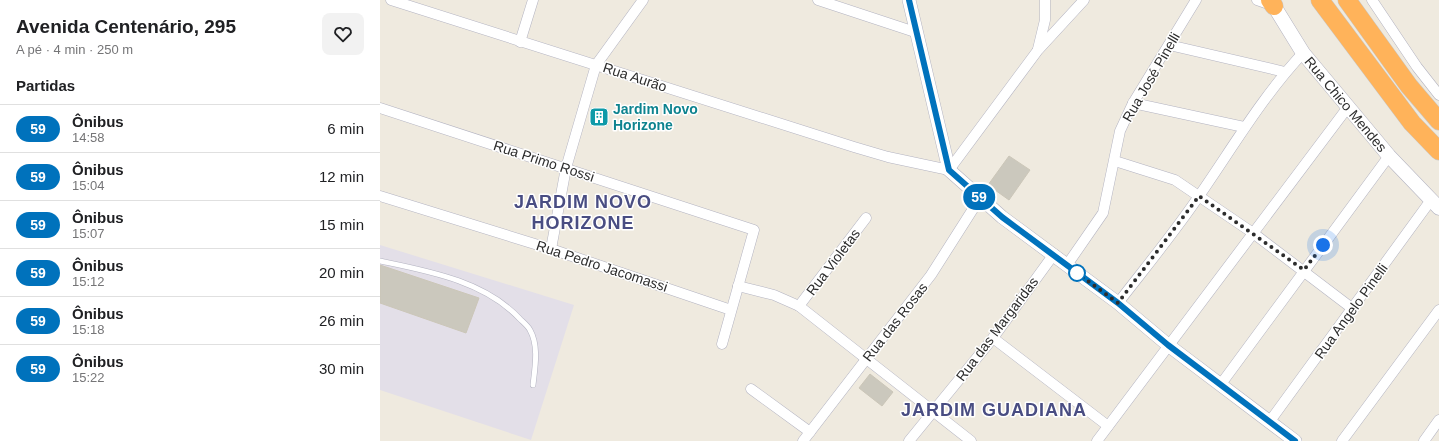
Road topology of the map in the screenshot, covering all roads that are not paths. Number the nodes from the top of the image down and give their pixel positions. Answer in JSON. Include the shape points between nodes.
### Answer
{"nodes":[{"id":1,"x":391,"y":0,"type":"edge"},
{"id":2,"x":533,"y":0,"type":"edge"},
{"id":3,"x":643,"y":0,"type":"edge"},
{"id":4,"x":818,"y":0,"type":"edge"},
{"id":5,"x":909,"y":0,"type":"edge"},
{"id":6,"x":1045,"y":0,"type":"edge"},
{"id":7,"x":1084,"y":0,"type":"edge"},
{"id":8,"x":1196,"y":0,"type":"edge"},
{"id":9,"x":1320,"y":0,"type":"edge"},
{"id":10,"x":1347,"y":0,"type":"edge"},
{"id":11,"x":1372,"y":0,"type":"edge"},
{"id":12,"x":1267,"y":2,"type":"edge"},
{"id":13,"x":915,"y":32,"type":"junction"},
{"id":14,"x":520,"y":42,"type":"junction"},
{"id":15,"x":1169,"y":46,"type":"junction"},
{"id":16,"x":1038,"y":50,"type":"junction"},
{"id":17,"x":1303,"y":53,"type":"junction"},
{"id":18,"x":596,"y":65,"type":"junction"},
{"id":19,"x":1285,"y":72,"type":"junction"},
{"id":20,"x":1439,"y":95,"type":"edge"},
{"id":21,"x":1133,"y":103,"type":"junction"},
{"id":22,"x":1348,"y":107,"type":"junction"},
{"id":23,"x":380,"y":108,"type":"edge"},
{"id":24,"x":1439,"y":121,"type":"edge"},
{"id":25,"x":1244,"y":127,"type":"junction"},
{"id":26,"x":1439,"y":151,"type":"edge"},
{"id":27,"x":1389,"y":156,"type":"junction"},
{"id":28,"x":1115,"y":162,"type":"junction"},
{"id":29,"x":566,"y":168,"type":"junction"},
{"id":30,"x":949,"y":170,"type":"junction"},
{"id":31,"x":380,"y":196,"type":"edge"},
{"id":32,"x":1199,"y":196,"type":"junction"},
{"id":33,"x":980,"y":198,"type":"junction"},
{"id":34,"x":1435,"y":204,"type":"edge"},
{"id":35,"x":866,"y":218,"type":"dead end"},
{"id":36,"x":1253,"y":233,"type":"junction"},
{"id":37,"x":551,"y":249,"type":"junction"},
{"id":38,"x":1054,"y":254,"type":"junction"},
{"id":39,"x":380,"y":261,"type":"edge"},
{"id":40,"x":1067,"y":265,"type":"junction"},
{"id":41,"x":1304,"y":270,"type":"junction"},
{"id":42,"x":738,"y":286,"type":"junction"},
{"id":43,"x":1118,"y":303,"type":"junction"},
{"id":44,"x":799,"y":306,"type":"junction"},
{"id":45,"x":1354,"y":309,"type":"junction"},
{"id":46,"x":731,"y":310,"type":"junction"},
{"id":47,"x":1439,"y":310,"type":"edge"},
{"id":48,"x":993,"y":338,"type":"junction"},
{"id":49,"x":722,"y":344,"type":"dead end"},
{"id":50,"x":1168,"y":345,"type":"junction"},
{"id":51,"x":866,"y":358,"type":"junction"},
{"id":52,"x":533,"y":384,"type":"dead end"},
{"id":53,"x":1221,"y":384,"type":"junction"},
{"id":54,"x":751,"y":389,"type":"dead end"},
{"id":55,"x":934,"y":410,"type":"junction"},
{"id":56,"x":1439,"y":420,"type":"edge"},
{"id":57,"x":1270,"y":421,"type":"junction"},
{"id":58,"x":1108,"y":426,"type":"junction"},
{"id":59,"x":810,"y":432,"type":"junction"},
{"id":60,"x":1292,"y":440,"type":"edge"},
{"id":61,"x":803,"y":441,"type":"edge"},
{"id":62,"x":909,"y":441,"type":"edge"},
{"id":63,"x":971,"y":441,"type":"edge"},
{"id":64,"x":1097,"y":441,"type":"edge"},
{"id":65,"x":1342,"y":441,"type":"edge"},
{"id":66,"x":1424,"y":441,"type":"edge"}],
"edges":[{"from":1,"to":14,"type":"street","name":"Rua Aurão"},
{"from":2,"to":14,"type":"street"},
{"from":3,"to":18,"type":"street"},
{"from":4,"to":13,"type":"street"},
{"from":5,"to":13,"type":"street"},
{"from":6,"to":16,"type":"street","via":[[1045,20]]},
{"from":7,"to":16,"type":"street"},
{"from":8,"to":15,"type":"street","name":"Rua José Pinelli"},
{"from":9,"to":26,"type":"highway","via":[[1412,123]]},
{"from":10,"to":24,"type":"highway","via":[[1409,86]]},
{"from":11,"to":20,"type":"street"},
{"from":12,"to":17,"type":"main road","name":"Rua Chico Mendes"},
{"from":13,"to":30,"type":"street"},
{"from":14,"to":18,"type":"street","name":"Rua Aurão"},
{"from":15,"to":19,"type":"street"},
{"from":15,"to":21,"type":"street","name":"Rua José Pinelli"},
{"from":16,"to":30,"type":"street"},
{"from":17,"to":19,"type":"street"},
{"from":17,"to":22,"type":"main road","name":"Rua Chico Mendes"},
{"from":18,"to":29,"type":"street"},
{"from":18,"to":30,"type":"street","name":"Rua Aurão","via":[[854,147]]},
{"from":19,"to":25,"type":"street"},
{"from":21,"to":25,"type":"street"},
{"from":21,"to":28,"type":"street","name":"Rua José Pinelli","via":[[1120,131]]},
{"from":22,"to":27,"type":"main road","name":"Rua Chico Mendes"},
{"from":22,"to":36,"type":"street"},
{"from":23,"to":29,"type":"street","name":"Rua Primo Rossi"},
{"from":25,"to":32,"type":"street"},
{"from":27,"to":34,"type":"main road","name":"Rua Chico Mendes"},
{"from":27,"to":41,"type":"street"},
{"from":28,"to":32,"type":"street","via":[[1165,175]]},
{"from":28,"to":40,"type":"street","name":"Rua José Pinelli","via":[[1103,213]]},
{"from":29,"to":37,"type":"street"},
{"from":29,"to":42,"type":"street","name":"Rua Primo Rossi","via":[[754,230]]},
{"from":30,"to":33,"type":"street"},
{"from":31,"to":37,"type":"street","name":"Rua Pedro Jacomassi"},
{"from":32,"to":36,"type":"street"},
{"from":32,"to":43,"type":"street"},
{"from":33,"to":38,"type":"street"},
{"from":33,"to":51,"type":"street","name":"Rua das Rosas","via":[[931,275]]},
{"from":34,"to":45,"type":"street","name":"Rua Angelo Pinelli"},
{"from":35,"to":44,"type":"street","name":"Rua Violetas"},
{"from":36,"to":41,"type":"street"},
{"from":36,"to":50,"type":"street"},
{"from":37,"to":46,"type":"street","name":"Rua Pedro Jacomassi"},
{"from":38,"to":40,"type":"street"},
{"from":38,"to":48,"type":"street","name":"Rua das Margaridas"},
{"from":39,"to":52,"type":"lane","via":[[459,280],[495,298],[515,313],[530,330],[536,353]]},
{"from":40,"to":43,"type":"street"},
{"from":41,"to":45,"type":"street"},
{"from":41,"to":53,"type":"street"},
{"from":42,"to":44,"type":"street","via":[[774,295]]},
{"from":42,"to":46,"type":"street"},
{"from":43,"to":50,"type":"street"},
{"from":44,"to":51,"type":"street"},
{"from":45,"to":57,"type":"street","name":"Rua Angelo Pinelli"},
{"from":46,"to":49,"type":"street"},
{"from":47,"to":65,"type":"street"},
{"from":48,"to":55,"type":"street","name":"Rua das Margaridas"},
{"from":48,"to":58,"type":"street"},
{"from":50,"to":53,"type":"street"},
{"from":50,"to":58,"type":"street"},
{"from":51,"to":55,"type":"street"},
{"from":51,"to":59,"type":"street","name":"Rua das Rosas"},
{"from":53,"to":57,"type":"street"},
{"from":54,"to":59,"type":"street"},
{"from":55,"to":62,"type":"street","name":"Rua das Margaridas"},
{"from":55,"to":63,"type":"street"},
{"from":56,"to":66,"type":"street"},
{"from":57,"to":60,"type":"street"},
{"from":58,"to":64,"type":"street"},
{"from":59,"to":61,"type":"street","name":"Rua das Rosas"}]}
